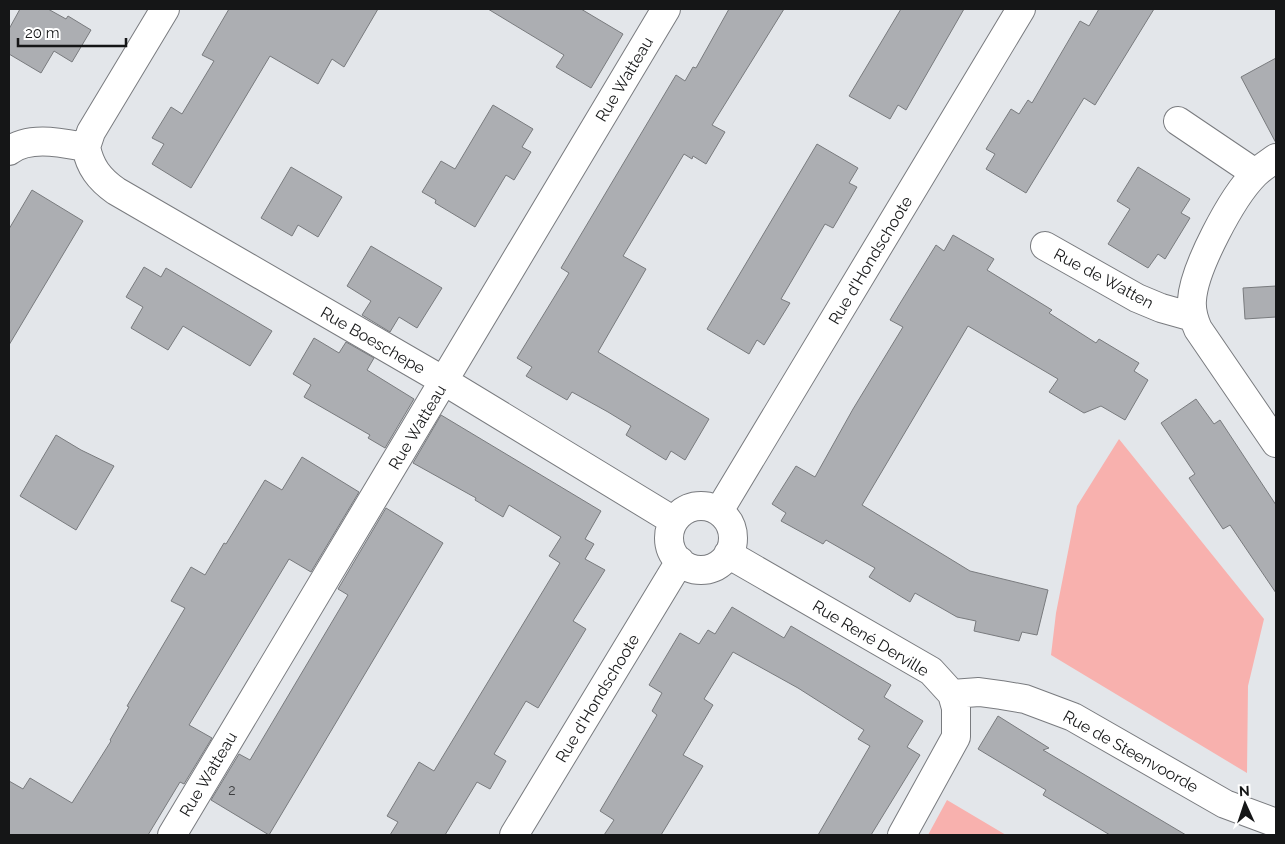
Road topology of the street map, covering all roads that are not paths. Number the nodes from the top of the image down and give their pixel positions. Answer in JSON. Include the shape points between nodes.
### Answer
{"nodes":[{"id":1,"x":164,"y":9,"type":"edge"},
{"id":2,"x":1021,"y":9,"type":"edge"},
{"id":3,"x":657,"y":12,"type":"edge"},
{"id":4,"x":1178,"y":121,"type":"dead end"},
{"id":5,"x":86,"y":147,"type":"junction"},
{"id":6,"x":9,"y":151,"type":"edge"},
{"id":7,"x":1266,"y":166,"type":"edge"},
{"id":8,"x":1045,"y":246,"type":"dead end"},
{"id":9,"x":1193,"y":317,"type":"junction"},
{"id":10,"x":444,"y":381,"type":"junction"},
{"id":11,"x":1276,"y":443,"type":"edge"},
{"id":12,"x":719,"y":511,"type":"junction"},
{"id":13,"x":674,"y":521,"type":"junction"},
{"id":14,"x":728,"y":554,"type":"junction"},
{"id":15,"x":680,"y":561,"type":"junction"},
{"id":16,"x":952,"y":694,"type":"junction"},
{"id":17,"x":1276,"y":822,"type":"edge"},
{"id":18,"x":172,"y":835,"type":"edge"},
{"id":19,"x":514,"y":835,"type":"edge"},
{"id":20,"x":902,"y":835,"type":"edge"}],
"edges":[{"from":1,"to":5,"type":"street","via":[[91,132]]},
{"from":2,"to":12,"type":"street","name":"Rue d'Hondschoote"},
{"from":3,"to":10,"type":"street","name":"Rue Watteau"},
{"from":4,"to":7,"type":"street"},
{"from":5,"to":6,"type":"street","via":[[32,142]]},
{"from":5,"to":10,"type":"street","name":"Rue Boeschepe","via":[[96,174],[116,191]]},
{"from":7,"to":9,"type":"street","via":[[1241,192],[1207,253],[1192,299]]},
{"from":8,"to":9,"type":"street","name":"Rue de Watten","via":[[1137,298]]},
{"from":9,"to":11,"type":"street","via":[[1208,346]]},
{"from":10,"to":13,"type":"street","name":"Rue Boeschepe"},
{"from":10,"to":18,"type":"street","name":"Rue Watteau"},
{"from":12,"to":13,"type":"street","via":[[704,506],[694,507],[679,514]]},
{"from":12,"to":14,"type":"street","via":[[733,533]]},
{"from":13,"to":15,"type":"street","via":[[670,543]]},
{"from":14,"to":15,"type":"street","via":[[718,565],[708,569],[693,568]]},
{"from":14,"to":16,"type":"street","name":"Rue René Derville","via":[[931,671]]},
{"from":15,"to":19,"type":"street","name":"Rue d'Hondschoote"},
{"from":16,"to":17,"type":"street","name":"Rue de Steenvoorde","via":[[979,692],[1001,695],[1073,717],[1225,804]]},
{"from":16,"to":20,"type":"street","via":[[956,708],[956,737]]}]}
